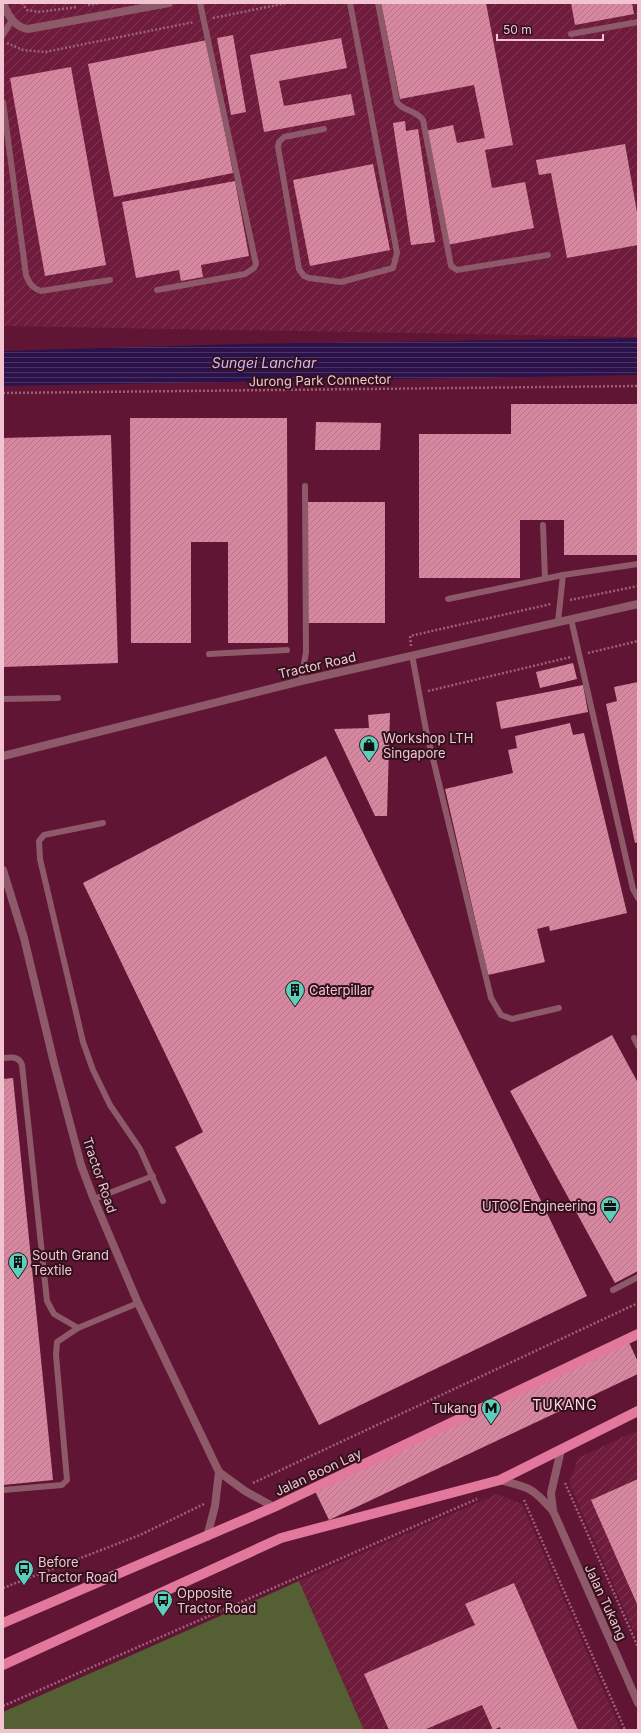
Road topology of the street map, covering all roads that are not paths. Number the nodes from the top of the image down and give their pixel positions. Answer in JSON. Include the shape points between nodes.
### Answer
{"nodes":[{"id":1,"x":3,"y":3,"type":"edge"},
{"id":2,"x":169,"y":3,"type":"edge"},
{"id":3,"x":200,"y":3,"type":"edge"},
{"id":4,"x":350,"y":3,"type":"edge"},
{"id":5,"x":378,"y":3,"type":"edge"},
{"id":6,"x":12,"y":20,"type":"junction"},
{"id":7,"x":638,"y":22,"type":"edge"},
{"id":8,"x":572,"y":34,"type":"dead end"},
{"id":9,"x":3,"y":35,"type":"edge"},
{"id":10,"x":3,"y":102,"type":"edge"},
{"id":11,"x":324,"y":129,"type":"dead end"},
{"id":12,"x":548,"y":255,"type":"dead end"},
{"id":13,"x":110,"y":280,"type":"dead end"},
{"id":14,"x":157,"y":290,"type":"dead end"},
{"id":15,"x":305,"y":486,"type":"dead end"},
{"id":16,"x":543,"y":525,"type":"dead end"},
{"id":17,"x":638,"y":564,"type":"edge"},
{"id":18,"x":563,"y":575,"type":"junction"},
{"id":19,"x":544,"y":578,"type":"junction"},
{"id":20,"x":448,"y":599,"type":"dead end"},
{"id":21,"x":638,"y":604,"type":"edge"},
{"id":22,"x":571,"y":619,"type":"junction"},
{"id":23,"x":558,"y":622,"type":"junction"},
{"id":24,"x":287,"y":650,"type":"dead end"},
{"id":25,"x":209,"y":654,"type":"dead end"},
{"id":26,"x":412,"y":655,"type":"junction"},
{"id":27,"x":301,"y":681,"type":"junction"},
{"id":28,"x":58,"y":698,"type":"dead end"},
{"id":29,"x":3,"y":700,"type":"edge"},
{"id":30,"x":3,"y":756,"type":"edge"},
{"id":31,"x":103,"y":823,"type":"dead end"},
{"id":32,"x":3,"y":870,"type":"edge"},
{"id":33,"x":638,"y":898,"type":"edge"},
{"id":34,"x":559,"y":1008,"type":"dead end"},
{"id":35,"x":634,"y":1038,"type":"dead end"},
{"id":36,"x":638,"y":1046,"type":"edge"},
{"id":37,"x":3,"y":1058,"type":"edge"},
{"id":38,"x":153,"y":1176,"type":"junction"},
{"id":39,"x":94,"y":1199,"type":"junction"},
{"id":40,"x":164,"y":1201,"type":"dead end"},
{"id":41,"x":638,"y":1277,"type":"edge"},
{"id":42,"x":613,"y":1290,"type":"dead end"},
{"id":43,"x":138,"y":1303,"type":"junction"},
{"id":44,"x":78,"y":1328,"type":"junction"},
{"id":45,"x":638,"y":1334,"type":"edge"},
{"id":46,"x":638,"y":1411,"type":"edge"},
{"id":47,"x":561,"y":1450,"type":"junction"},
{"id":48,"x":218,"y":1472,"type":"junction"},
{"id":49,"x":500,"y":1480,"type":"junction"},
{"id":50,"x":3,"y":1490,"type":"edge"},
{"id":51,"x":274,"y":1507,"type":"junction"},
{"id":52,"x":553,"y":1511,"type":"junction"},
{"id":53,"x":207,"y":1537,"type":"junction"},
{"id":54,"x":3,"y":1623,"type":"edge"},
{"id":55,"x":3,"y":1664,"type":"edge"},
{"id":56,"x":638,"y":1702,"type":"edge"}],
"edges":[{"from":1,"to":6,"type":"street"},
{"from":2,"to":6,"type":"street","via":[[28,29],[21,28]]},
{"from":3,"to":14,"type":"lane","via":[[256,264],[245,274]]},
{"from":4,"to":11,"type":"lane","via":[[398,253],[392,268],[341,282],[309,278],[299,269],[278,142],[284,137]]},
{"from":5,"to":12,"type":"lane","via":[[397,102],[400,106],[417,113],[423,120],[451,266],[457,270]]},
{"from":6,"to":9,"type":"lane"},
{"from":7,"to":8,"type":"lane"},
{"from":10,"to":13,"type":"lane","via":[[26,275],[30,283],[35,289],[41,290]]},
{"from":15,"to":27,"type":"lane","via":[[306,652]]},
{"from":16,"to":19,"type":"lane"},
{"from":17,"to":18,"type":"lane"},
{"from":18,"to":19,"type":"lane"},
{"from":18,"to":23,"type":"lane"},
{"from":19,"to":20,"type":"lane"},
{"from":21,"to":22,"type":"street","name":"Tractor Road"},
{"from":22,"to":23,"type":"street","name":"Tractor Road"},
{"from":22,"to":33,"type":"lane","via":[[633,889]]},
{"from":23,"to":26,"type":"street","name":"Tractor Road"},
{"from":24,"to":25,"type":"lane"},
{"from":26,"to":27,"type":"street","name":"Tractor Road"},
{"from":26,"to":34,"type":"lane","via":[[426,730],[491,998],[501,1015],[512,1019]]},
{"from":27,"to":30,"type":"street","name":"Tractor Road"},
{"from":28,"to":29,"type":"lane"},
{"from":31,"to":38,"type":"lane","via":[[44,835],[39,841],[40,858],[83,1042],[110,1105],[140,1149]]},
{"from":32,"to":39,"type":"street","name":"Tractor Road","via":[[24,938],[81,1165]]},
{"from":35,"to":36,"type":"lane"},
{"from":37,"to":44,"type":"lane","via":[[13,1057],[22,1065],[47,1301],[54,1314]]},
{"from":38,"to":39,"type":"lane"},
{"from":38,"to":40,"type":"lane"},
{"from":39,"to":43,"type":"street","name":"Tractor Road"},
{"from":41,"to":42,"type":"lane"},
{"from":43,"to":44,"type":"lane"},
{"from":43,"to":48,"type":"street","name":"Tractor Road"},
{"from":44,"to":50,"type":"lane","via":[[61,1338],[56,1349],[67,1480],[62,1485]]},
{"from":45,"to":51,"type":"main road","name":"Jalan Boon Lay"},
{"from":46,"to":47,"type":"main road"},
{"from":47,"to":49,"type":"main road"},
{"from":47,"to":52,"type":"street","name":"Jalan Tukang","via":[[551,1493]]},
{"from":48,"to":51,"type":"street","name":"Tractor Road"},
{"from":48,"to":53,"type":"street","via":[[215,1506]]},
{"from":49,"to":52,"type":"street","name":"Jalan Tukang","via":[[528,1487]]},
{"from":49,"to":55,"type":"main road","via":[[281,1538]]},
{"from":51,"to":53,"type":"main road","name":"Jalan Boon Lay"},
{"from":52,"to":56,"type":"street","name":"Jalan Tukang"},
{"from":53,"to":54,"type":"main road","name":"Jalan Boon Lay"}]}
